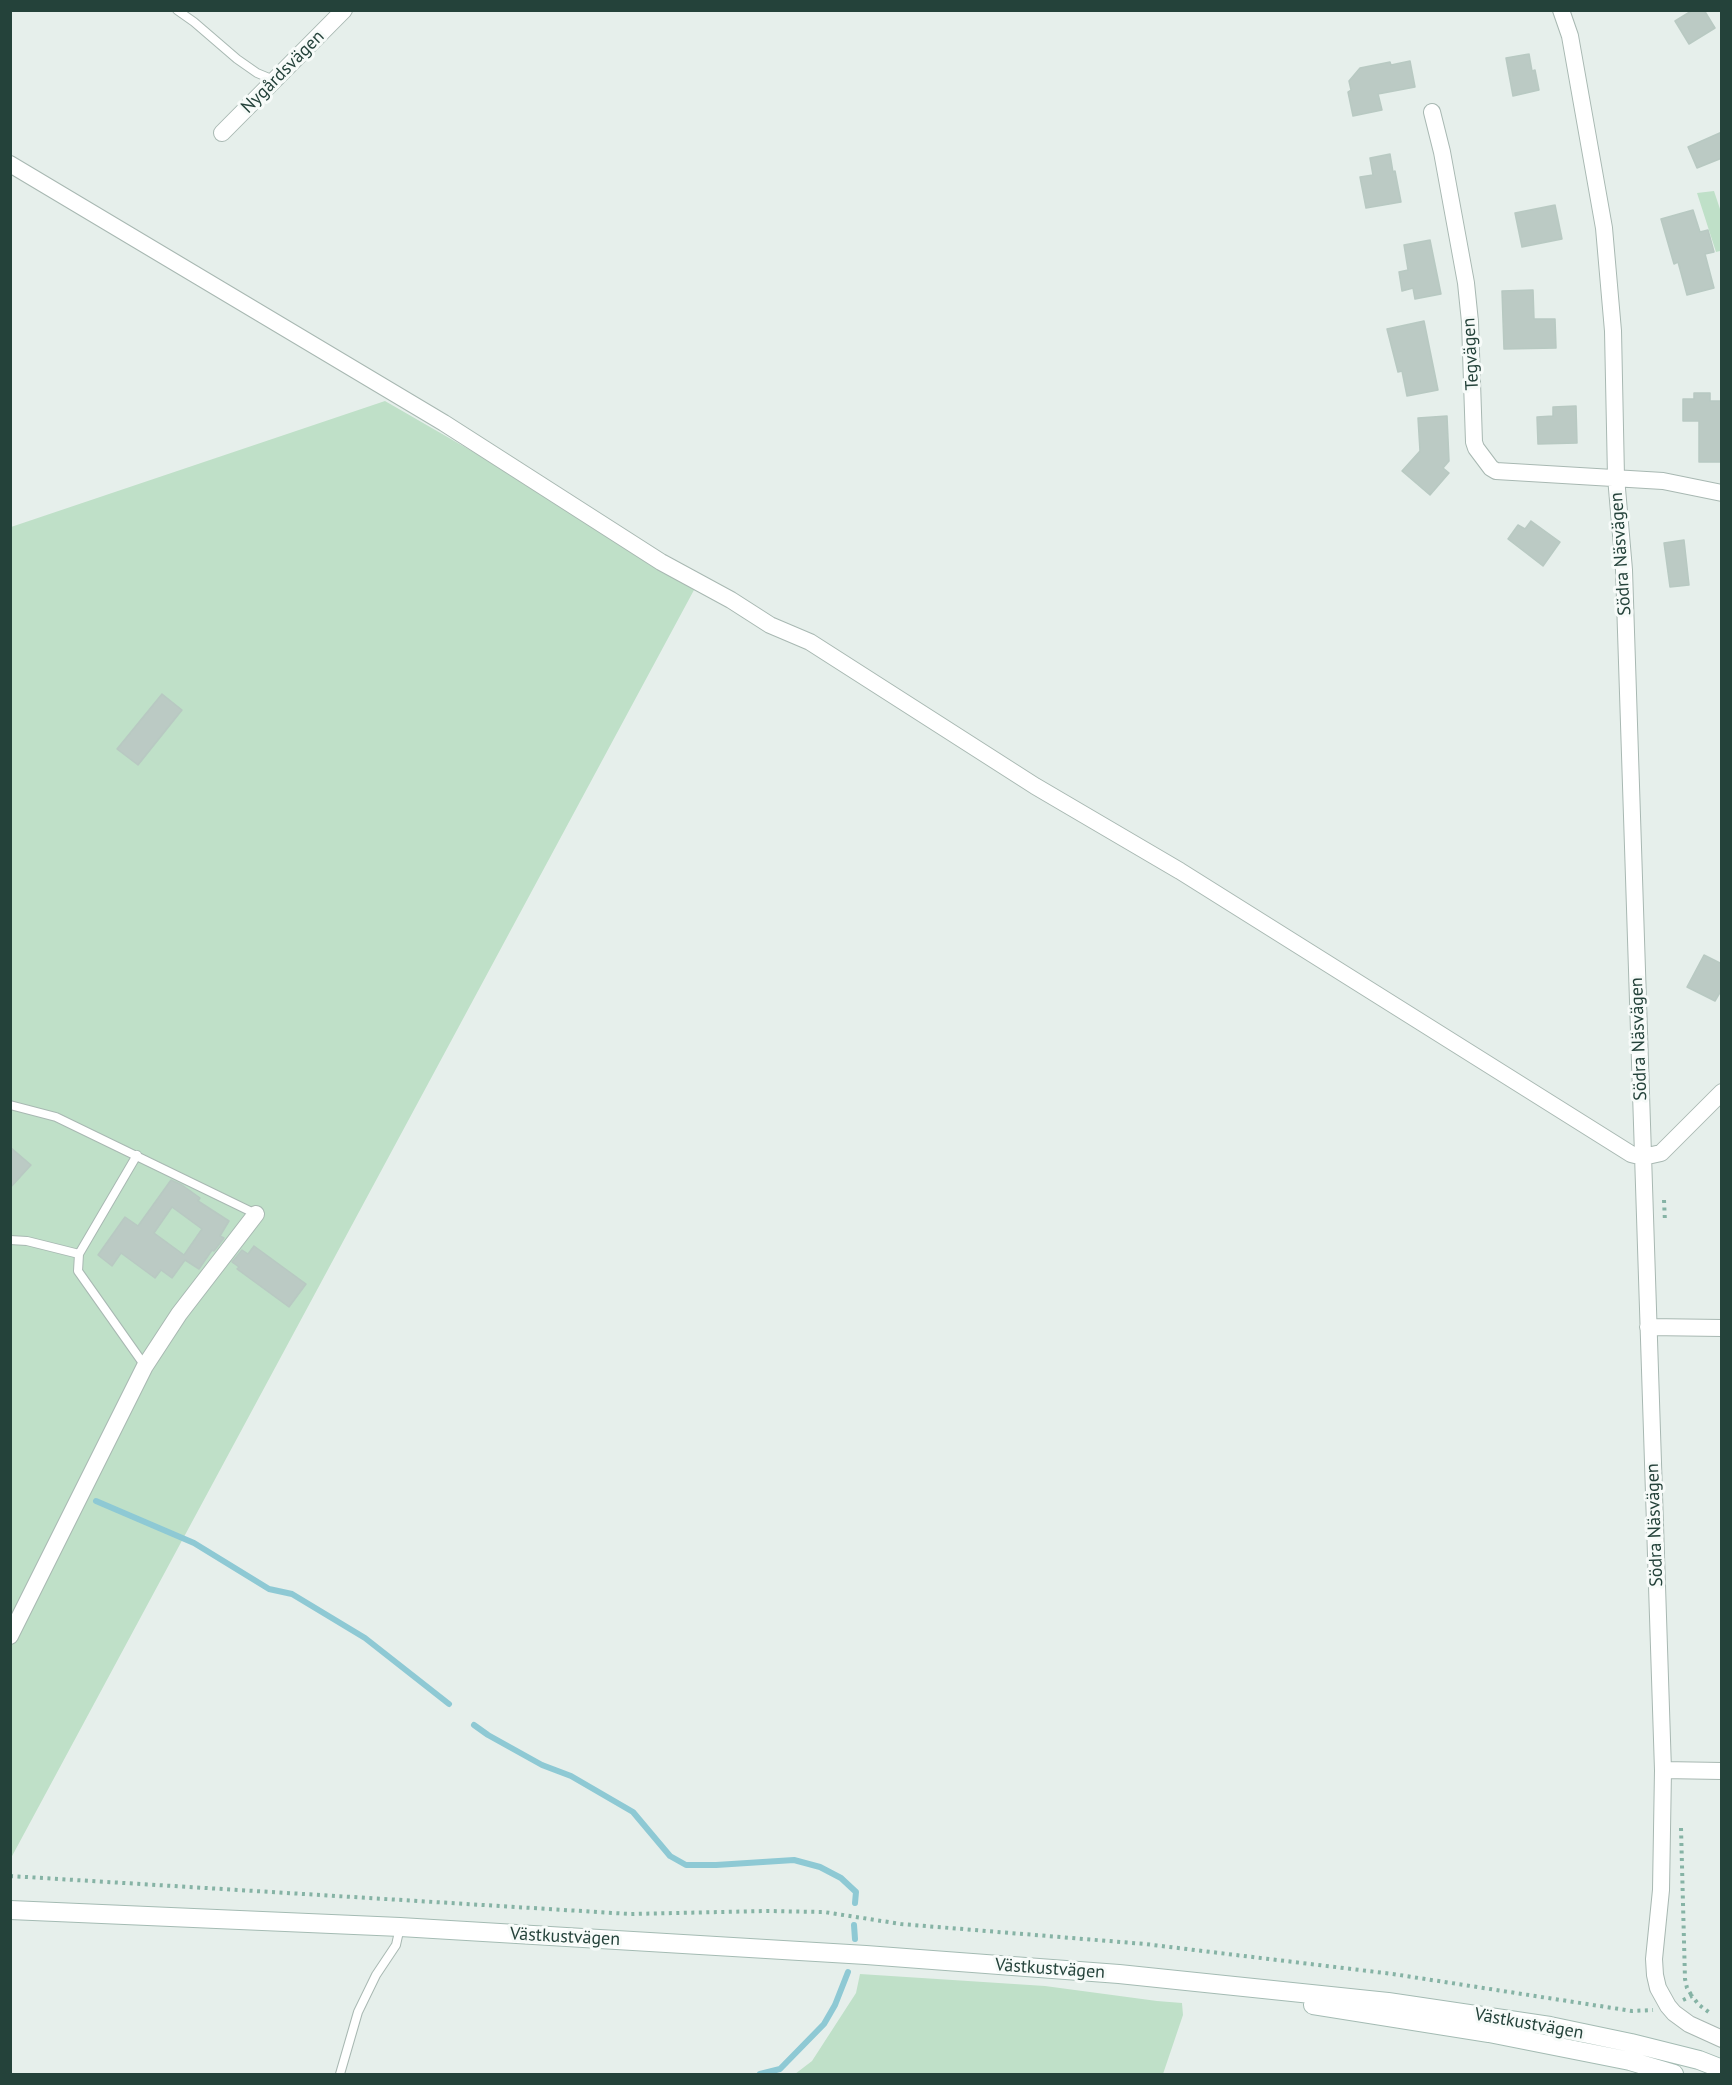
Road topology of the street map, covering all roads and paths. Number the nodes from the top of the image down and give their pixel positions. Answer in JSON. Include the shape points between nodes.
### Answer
{"nodes":[{"id":1,"x":177,"y":10,"type":"edge"},
{"id":2,"x":344,"y":10,"type":"edge"},
{"id":3,"x":1562,"y":10,"type":"edge"},
{"id":4,"x":274,"y":80,"type":"junction"},
{"id":5,"x":1432,"y":112,"type":"dead end"},
{"id":6,"x":222,"y":133,"type":"dead end"},
{"id":7,"x":10,"y":164,"type":"edge"},
{"id":8,"x":1616,"y":477,"type":"junction"},
{"id":9,"x":1722,"y":493,"type":"edge"},
{"id":10,"x":1722,"y":1092,"type":"edge"},
{"id":11,"x":10,"y":1105,"type":"edge"},
{"id":12,"x":137,"y":1155,"type":"junction"},
{"id":13,"x":1643,"y":1157,"type":"junction"},
{"id":14,"x":256,"y":1214,"type":"joint"},
{"id":15,"x":10,"y":1240,"type":"edge"},
{"id":16,"x":79,"y":1254,"type":"junction"},
{"id":17,"x":1648,"y":1327,"type":"junction"},
{"id":18,"x":1722,"y":1328,"type":"edge"},
{"id":19,"x":145,"y":1366,"type":"junction"},
{"id":20,"x":10,"y":1636,"type":"edge"},
{"id":21,"x":1663,"y":1770,"type":"junction"},
{"id":22,"x":1722,"y":1771,"type":"edge"},
{"id":23,"x":10,"y":1876,"type":"edge"},
{"id":24,"x":10,"y":1910,"type":"edge"},
{"id":25,"x":400,"y":1928,"type":"junction"},
{"id":26,"x":1119,"y":1974,"type":"junction"},
{"id":27,"x":1668,"y":2006,"type":"junction"},
{"id":28,"x":1716,"y":2015,"type":"dead end"},
{"id":29,"x":1722,"y":2039,"type":"edge"},
{"id":30,"x":1722,"y":2069,"type":"edge"},
{"id":31,"x":340,"y":2074,"type":"edge"},
{"id":32,"x":1674,"y":2074,"type":"edge"}],
"edges":[{"from":1,"to":4,"type":"lane","via":[[237,59]]},
{"from":2,"to":4,"type":"street","name":"Nygårdsvägen"},
{"from":3,"to":8,"type":"street","name":"Södra Näsvägen","via":[[1604,228],[1613,331]]},
{"from":4,"to":6,"type":"street","name":"Nygårdsvägen"},
{"from":5,"to":8,"type":"street","name":"Tegvägen","via":[[1466,283],[1476,448],[1496,471]]},
{"from":7,"to":13,"type":"street","via":[[486,448],[661,562],[770,625],[810,642],[1035,786],[1180,871],[1621,1148]]},
{"from":8,"to":9,"type":"street","name":"Tegvägen","via":[[1664,481]]},
{"from":8,"to":13,"type":"street","name":"Södra Näsvägen","via":[[1624,570]]},
{"from":10,"to":13,"type":"street","via":[[1660,1153]]},
{"from":11,"to":12,"type":"lane","via":[[56,1117]]},
{"from":12,"to":14,"type":"lane"},
{"from":12,"to":16,"type":"lane"},
{"from":13,"to":17,"type":"street","name":"Södra Näsvägen"},
{"from":14,"to":19,"type":"street","via":[[179,1314]]},
{"from":15,"to":16,"type":"lane"},
{"from":16,"to":19,"type":"lane","via":[[78,1271]]},
{"from":17,"to":18,"type":"street"},
{"from":17,"to":21,"type":"street","name":"Södra Näsvägen"},
{"from":19,"to":20,"type":"street"},
{"from":21,"to":22,"type":"street"},
{"from":21,"to":27,"type":"street","name":"Södra Näsvägen","via":[[1661,1890],[1654,1959],[1658,1988]]},
{"from":23,"to":27,"type":"path","via":[[630,1914],[824,1912],[901,1924],[1145,1944],[1393,1974],[1632,2011]]},
{"from":24,"to":25,"type":"main road","name":"Västkustvägen"},
{"from":25,"to":26,"type":"main road","name":"Västkustvägen"},
{"from":25,"to":31,"type":"lane","via":[[396,1945],[361,2004]]},
{"from":26,"to":30,"type":"main road","name":"Västkustvägen","via":[[1388,2001],[1550,2026],[1699,2060]]},
{"from":26,"to":32,"type":"main road","name":"Västkustvägen","via":[[1489,2034],[1630,2061]]},
{"from":27,"to":28,"type":"path","via":[[1692,1996]]},
{"from":27,"to":29,"type":"street","name":"Södra Näsvägen","via":[[1689,2024]]}]}
